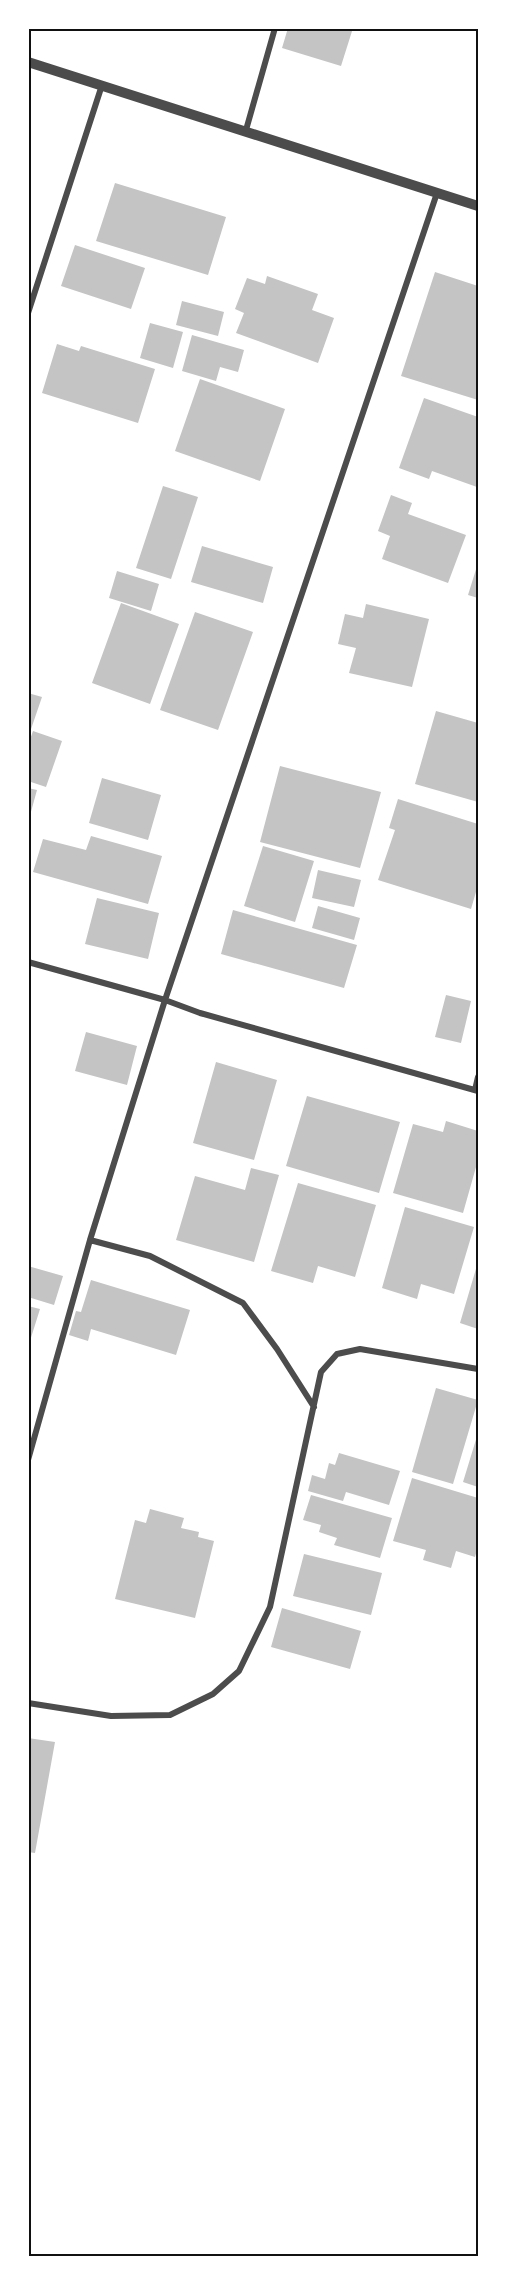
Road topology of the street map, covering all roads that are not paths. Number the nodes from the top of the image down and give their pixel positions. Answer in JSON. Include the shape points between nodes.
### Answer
{"nodes":[{"id":1,"x":275,"y":28,"type":"edge"},
{"id":2,"x":28,"y":62,"type":"edge"},
{"id":3,"x":102,"y":85,"type":"junction"},
{"id":4,"x":246,"y":130,"type":"junction"},
{"id":5,"x":437,"y":193,"type":"junction"},
{"id":6,"x":478,"y":206,"type":"edge"},
{"id":7,"x":28,"y":313,"type":"edge"},
{"id":8,"x":28,"y":962,"type":"edge"},
{"id":9,"x":165,"y":1000,"type":"junction"},
{"id":10,"x":478,"y":1077,"type":"edge"},
{"id":11,"x":477,"y":1090,"type":"edge"},
{"id":12,"x":90,"y":1240,"type":"junction"},
{"id":13,"x":478,"y":1369,"type":"edge"},
{"id":14,"x":314,"y":1407,"type":"junction"},
{"id":15,"x":28,"y":1460,"type":"edge"},
{"id":16,"x":28,"y":1702,"type":"edge"}],
"edges":[{"from":1,"to":4,"type":"street"},
{"from":2,"to":3,"type":"street"},
{"from":3,"to":4,"type":"street"},
{"from":3,"to":7,"type":"street"},
{"from":4,"to":5,"type":"street"},
{"from":5,"to":6,"type":"street"},
{"from":5,"to":9,"type":"street"},
{"from":8,"to":9,"type":"street"},
{"from":9,"to":11,"type":"street"},
{"from":9,"to":12,"type":"street"},
{"from":10,"to":11,"type":"street"},
{"from":12,"to":14,"type":"street","via":[[150,1256],[243,1303]]},
{"from":12,"to":15,"type":"street"},
{"from":13,"to":14,"type":"street","via":[[360,1349],[337,1354],[321,1372]]},
{"from":14,"to":16,"type":"street","via":[[270,1607],[239,1671],[213,1694],[170,1715],[111,1716]]}]}
